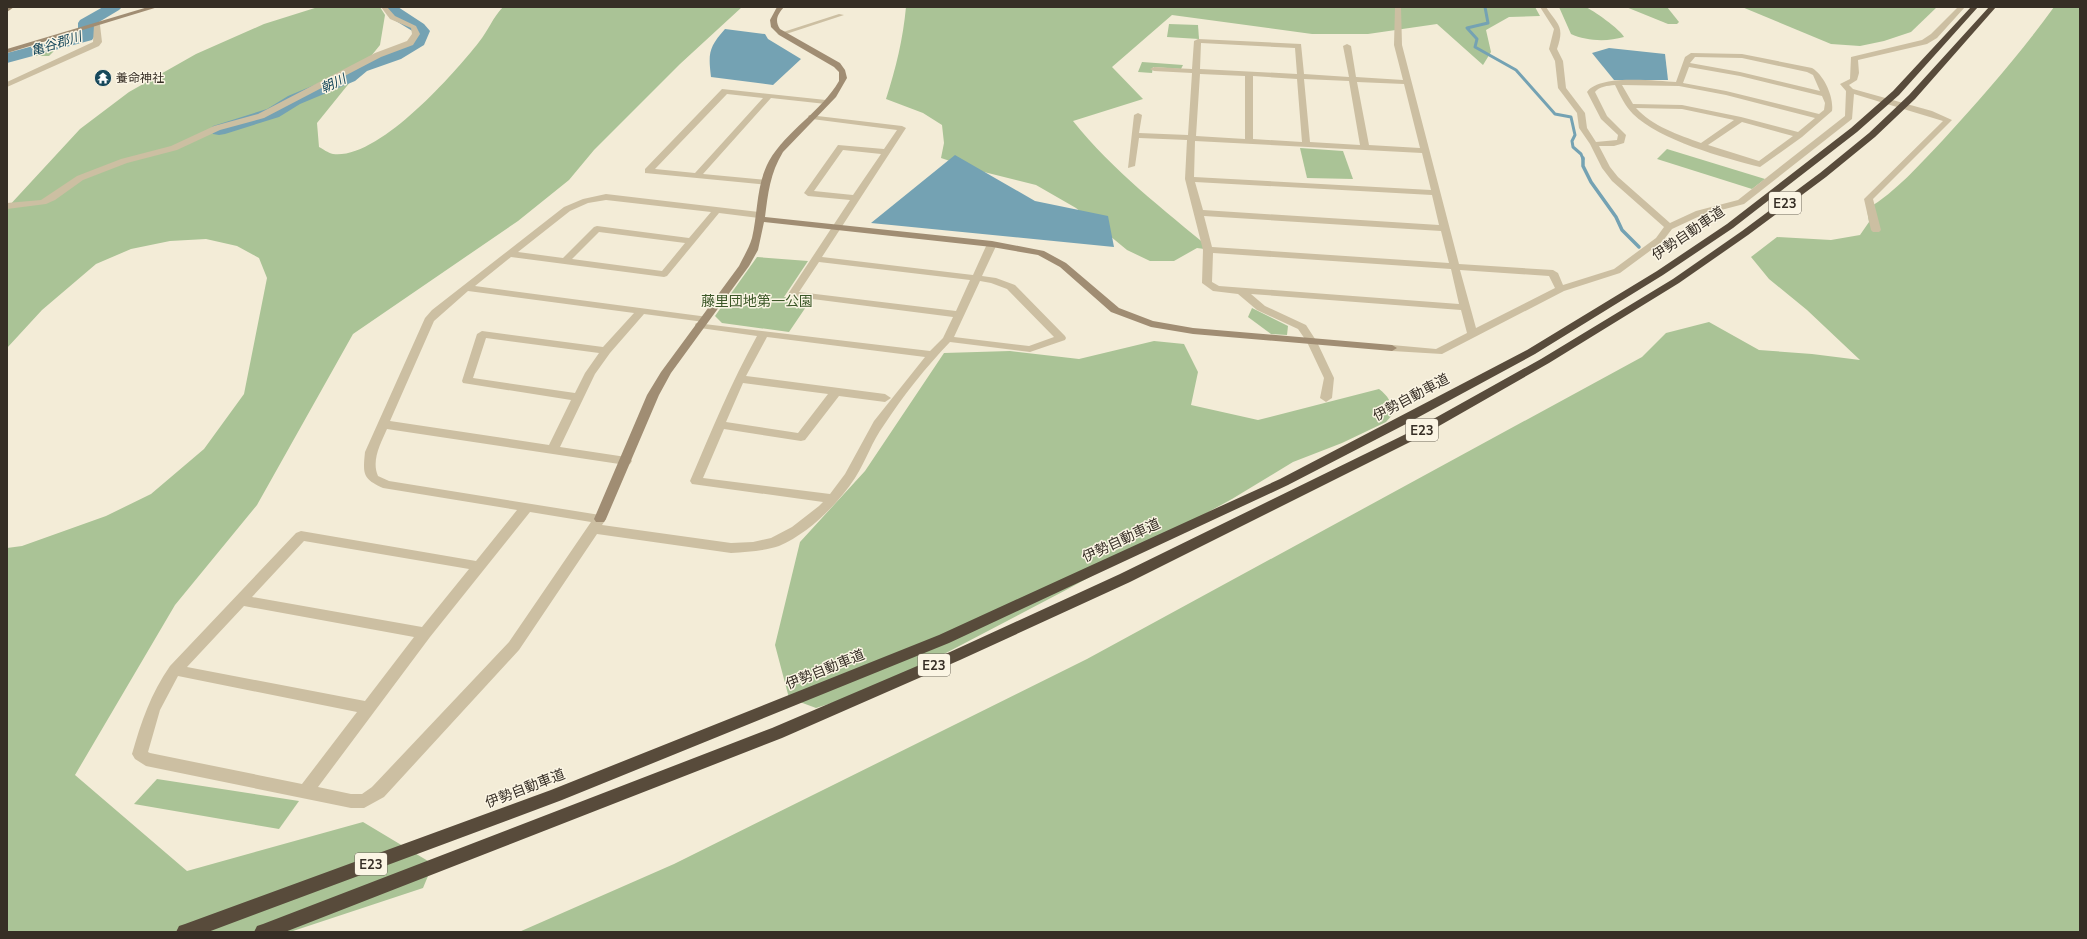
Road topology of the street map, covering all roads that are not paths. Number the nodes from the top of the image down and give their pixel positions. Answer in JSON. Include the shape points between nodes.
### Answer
{"nodes":[{"id":1,"x":11,"y":7,"type":"edge"},
{"id":2,"x":155,"y":7,"type":"edge"},
{"id":3,"x":384,"y":7,"type":"edge"},
{"id":4,"x":781,"y":7,"type":"edge"},
{"id":5,"x":1398,"y":7,"type":"edge"},
{"id":6,"x":1543,"y":7,"type":"edge"},
{"id":7,"x":1962,"y":7,"type":"edge"},
{"id":8,"x":1975,"y":7,"type":"edge"},
{"id":9,"x":1993,"y":7,"type":"edge"},
{"id":10,"x":7,"y":10,"type":"edge"},
{"id":11,"x":842,"y":15,"type":"dead end"},
{"id":12,"x":97,"y":24,"type":"junction"},
{"id":13,"x":782,"y":34,"type":"junction"},
{"id":14,"x":1347,"y":46,"type":"dead end"},
{"id":15,"x":7,"y":51,"type":"edge"},
{"id":16,"x":1686,"y":64,"type":"junction"},
{"id":17,"x":1154,"y":69,"type":"dead end"},
{"id":18,"x":1196,"y":71,"type":"junction"},
{"id":19,"x":1249,"y":74,"type":"junction"},
{"id":20,"x":1300,"y":77,"type":"junction"},
{"id":21,"x":1353,"y":79,"type":"junction"},
{"id":22,"x":1407,"y":82,"type":"junction"},
{"id":23,"x":1617,"y":83,"type":"junction"},
{"id":24,"x":1679,"y":84,"type":"junction"},
{"id":25,"x":7,"y":85,"type":"edge"},
{"id":26,"x":1850,"y":91,"type":"junction"},
{"id":27,"x":1826,"y":95,"type":"junction"},
{"id":28,"x":769,"y":96,"type":"junction"},
{"id":29,"x":826,"y":102,"type":"junction"},
{"id":30,"x":1631,"y":106,"type":"junction"},
{"id":31,"x":1138,"y":116,"type":"dead end"},
{"id":32,"x":812,"y":117,"type":"junction"},
{"id":33,"x":1821,"y":117,"type":"junction"},
{"id":34,"x":1741,"y":119,"type":"junction"},
{"id":35,"x":1809,"y":128,"type":"junction"},
{"id":36,"x":1828,"y":134,"type":"junction"},
{"id":37,"x":1135,"y":135,"type":"junction"},
{"id":38,"x":1799,"y":135,"type":"junction"},
{"id":39,"x":1191,"y":138,"type":"junction"},
{"id":40,"x":1249,"y":142,"type":"junction"},
{"id":41,"x":1594,"y":144,"type":"junction"},
{"id":42,"x":1306,"y":145,"type":"junction"},
{"id":43,"x":1702,"y":146,"type":"junction"},
{"id":44,"x":1366,"y":148,"type":"junction"},
{"id":45,"x":1424,"y":151,"type":"junction"},
{"id":46,"x":885,"y":152,"type":"junction"},
{"id":47,"x":1131,"y":166,"type":"dead end"},
{"id":48,"x":697,"y":176,"type":"junction"},
{"id":49,"x":1189,"y":179,"type":"junction"},
{"id":50,"x":766,"y":184,"type":"junction"},
{"id":51,"x":1435,"y":194,"type":"junction"},
{"id":52,"x":854,"y":198,"type":"junction"},
{"id":53,"x":7,"y":206,"type":"edge"},
{"id":54,"x":717,"y":210,"type":"junction"},
{"id":55,"x":1199,"y":213,"type":"junction"},
{"id":56,"x":759,"y":217,"type":"junction"},
{"id":57,"x":837,"y":227,"type":"junction"},
{"id":58,"x":1669,"y":227,"type":"junction"},
{"id":59,"x":1444,"y":228,"type":"junction"},
{"id":60,"x":1876,"y":230,"type":"dead end"},
{"id":61,"x":691,"y":241,"type":"junction"},
{"id":62,"x":992,"y":244,"type":"junction"},
{"id":63,"x":1208,"y":250,"type":"junction"},
{"id":64,"x":509,"y":254,"type":"junction"},
{"id":65,"x":816,"y":259,"type":"junction"},
{"id":66,"x":565,"y":261,"type":"junction"},
{"id":67,"x":1454,"y":266,"type":"junction"},
{"id":68,"x":976,"y":278,"type":"junction"},
{"id":69,"x":466,"y":288,"type":"junction"},
{"id":70,"x":1560,"y":289,"type":"junction"},
{"id":71,"x":1241,"y":291,"type":"junction"},
{"id":72,"x":1465,"y":307,"type":"junction"},
{"id":73,"x":641,"y":311,"type":"junction"},
{"id":74,"x":960,"y":315,"type":"junction"},
{"id":75,"x":702,"y":322,"type":"junction"},
{"id":76,"x":763,"y":334,"type":"junction"},
{"id":77,"x":1472,"y":334,"type":"junction"},
{"id":78,"x":948,"y":339,"type":"junction"},
{"id":79,"x":1312,"y":342,"type":"junction"},
{"id":80,"x":606,"y":351,"type":"junction"},
{"id":81,"x":932,"y":356,"type":"junction"},
{"id":82,"x":739,"y":379,"type":"junction"},
{"id":83,"x":836,"y":392,"type":"junction"},
{"id":84,"x":577,"y":397,"type":"junction"},
{"id":85,"x":885,"y":398,"type":"dead end"},
{"id":86,"x":1326,"y":398,"type":"dead end"},
{"id":87,"x":382,"y":424,"type":"junction"},
{"id":88,"x":720,"y":425,"type":"junction"},
{"id":89,"x":553,"y":449,"type":"junction"},
{"id":90,"x":626,"y":461,"type":"junction"},
{"id":91,"x":833,"y":499,"type":"junction"},
{"id":92,"x":527,"y":507,"type":"junction"},
{"id":93,"x":597,"y":524,"type":"junction"},
{"id":94,"x":478,"y":566,"type":"junction"},
{"id":95,"x":241,"y":600,"type":"junction"},
{"id":96,"x":425,"y":633,"type":"junction"},
{"id":97,"x":174,"y":670,"type":"junction"},
{"id":98,"x":368,"y":708,"type":"junction"},
{"id":99,"x":306,"y":791,"type":"junction"},
{"id":100,"x":185,"y":932,"type":"edge"},
{"id":101,"x":263,"y":932,"type":"edge"}],
"edges":[{"from":1,"to":10,"type":"street"},
{"from":2,"to":12,"type":"street"},
{"from":3,"to":53,"type":"street","via":[[393,18],[414,27],[416,34],[410,43],[378,55],[261,116],[217,128],[174,148],[124,161],[80,178],[43,202]]},
{"from":4,"to":13,"type":"street","via":[[772,22]]},
{"from":5,"to":22,"type":"street","via":[[1398,45]]},
{"from":6,"to":41,"type":"street","via":[[1557,28],[1557,39],[1553,49],[1559,61],[1562,88],[1581,113],[1583,128]]},
{"from":7,"to":26,"type":"street","via":[[1934,36],[1924,42],[1854,59],[1853,80],[1844,84]]},
{"from":8,"to":100,"type":"highway","name":"伊勢自動車道","number":"E23","via":[[1896,93],[1806,169],[1724,230],[1531,352],[1284,482],[944,639],[556,795]]},
{"from":9,"to":101,"type":"highway","number":"E23","via":[[1912,97],[1872,135],[1823,175],[1676,281],[1545,361],[1414,435],[1125,578],[955,656],[777,733]]},
{"from":11,"to":13,"type":"street"},
{"from":12,"to":15,"type":"street"},
{"from":12,"to":25,"type":"street","via":[[96,44]]},
{"from":13,"to":29,"type":"street","via":[[840,68],[843,74],[841,84]]},
{"from":14,"to":21,"type":"street"},
{"from":16,"to":24,"type":"street"},
{"from":16,"to":27,"type":"street"},
{"from":16,"to":27,"type":"street","via":[[1689,57],[1694,55],[1755,57],[1809,70],[1816,74]]},
{"from":17,"to":18,"type":"street"},
{"from":18,"to":19,"type":"street"},
{"from":18,"to":20,"type":"street","via":[[1198,41],[1298,46]]},
{"from":18,"to":39,"type":"street"},
{"from":19,"to":20,"type":"street"},
{"from":19,"to":40,"type":"street"},
{"from":20,"to":21,"type":"street"},
{"from":20,"to":42,"type":"street"},
{"from":21,"to":22,"type":"street"},
{"from":21,"to":44,"type":"street"},
{"from":22,"to":45,"type":"street"},
{"from":23,"to":24,"type":"street"},
{"from":23,"to":30,"type":"street"},
{"from":23,"to":41,"type":"street","via":[[1602,84],[1591,92],[1604,117],[1622,135],[1621,141],[1614,144]]},
{"from":24,"to":33,"type":"street"},
{"from":26,"to":36,"type":"street","via":[[1849,117]]},
{"from":26,"to":60,"type":"street","via":[[1948,120],[1868,199]]},
{"from":27,"to":33,"type":"street","via":[[1828,111]]},
{"from":28,"to":29,"type":"street"},
{"from":28,"to":48,"type":"street"},
{"from":28,"to":48,"type":"street","via":[[725,91],[648,171]]},
{"from":29,"to":32,"type":"street"},
{"from":30,"to":34,"type":"street","via":[[1682,107]]},
{"from":30,"to":43,"type":"street","via":[[1643,119]]},
{"from":31,"to":37,"type":"street"},
{"from":32,"to":46,"type":"street","via":[[902,128]]},
{"from":32,"to":50,"type":"street","via":[[777,156]]},
{"from":33,"to":35,"type":"street"},
{"from":34,"to":38,"type":"street"},
{"from":34,"to":43,"type":"street"},
{"from":35,"to":36,"type":"street"},
{"from":35,"to":38,"type":"street"},
{"from":36,"to":58,"type":"street","via":[[1741,202],[1699,213]]},
{"from":37,"to":39,"type":"street"},
{"from":37,"to":47,"type":"street"},
{"from":38,"to":43,"type":"street","via":[[1760,164]]},
{"from":39,"to":40,"type":"street"},
{"from":39,"to":49,"type":"street"},
{"from":40,"to":42,"type":"street"},
{"from":41,"to":58,"type":"street","via":[[1606,168],[1615,179]]},
{"from":42,"to":44,"type":"street"},
{"from":44,"to":45,"type":"street"},
{"from":45,"to":51,"type":"street"},
{"from":46,"to":52,"type":"street"},
{"from":46,"to":52,"type":"street","via":[[841,147],[808,193]]},
{"from":48,"to":50,"type":"street"},
{"from":49,"to":51,"type":"street"},
{"from":49,"to":55,"type":"street"},
{"from":50,"to":56,"type":"street"},
{"from":51,"to":59,"type":"street"},
{"from":52,"to":57,"type":"street"},
{"from":54,"to":56,"type":"street"},
{"from":54,"to":61,"type":"street"},
{"from":54,"to":64,"type":"street","via":[[621,198],[596,198],[567,209]]},
{"from":55,"to":59,"type":"street"},
{"from":55,"to":63,"type":"street"},
{"from":56,"to":57,"type":"street"},
{"from":56,"to":75,"type":"street","via":[[753,250]]},
{"from":57,"to":62,"type":"street"},
{"from":57,"to":65,"type":"street"},
{"from":58,"to":70,"type":"street","via":[[1659,240],[1617,271]]},
{"from":59,"to":67,"type":"street"},
{"from":61,"to":66,"type":"street","via":[[597,229]]},
{"from":61,"to":66,"type":"street","via":[[664,274]]},
{"from":62,"to":68,"type":"street"},
{"from":62,"to":79,"type":"street","via":[[1028,250],[1050,257],[1116,310],[1151,324],[1193,331]]},
{"from":63,"to":67,"type":"street"},
{"from":63,"to":71,"type":"street","via":[[1207,283],[1217,289]]},
{"from":64,"to":66,"type":"street"},
{"from":64,"to":69,"type":"street"},
{"from":65,"to":68,"type":"street"},
{"from":65,"to":74,"type":"street","via":[[793,294]]},
{"from":67,"to":70,"type":"street","via":[[1553,273]]},
{"from":67,"to":72,"type":"street"},
{"from":68,"to":74,"type":"street"},
{"from":68,"to":78,"type":"street","via":[[993,280],[1011,287],[1061,338],[1030,349]]},
{"from":69,"to":73,"type":"street"},
{"from":69,"to":87,"type":"street","via":[[436,312],[426,325]]},
{"from":70,"to":77,"type":"street"},
{"from":71,"to":72,"type":"street"},
{"from":71,"to":79,"type":"street","via":[[1261,308],[1302,327]]},
{"from":72,"to":77,"type":"street"},
{"from":73,"to":75,"type":"street"},
{"from":73,"to":80,"type":"street"},
{"from":74,"to":78,"type":"street"},
{"from":75,"to":76,"type":"street"},
{"from":75,"to":90,"type":"street","via":[[660,383]]},
{"from":76,"to":81,"type":"street"},
{"from":76,"to":82,"type":"street"},
{"from":77,"to":79,"type":"street","via":[[1438,352]]},
{"from":78,"to":81,"type":"street"},
{"from":79,"to":86,"type":"street","via":[[1329,378]]},
{"from":80,"to":84,"type":"street"},
{"from":80,"to":84,"type":"street","via":[[482,334],[467,381]]},
{"from":81,"to":91,"type":"street","via":[[878,424],[850,476]]},
{"from":82,"to":83,"type":"street"},
{"from":82,"to":88,"type":"street"},
{"from":83,"to":85,"type":"street"},
{"from":83,"to":88,"type":"street","via":[[801,437]]},
{"from":84,"to":89,"type":"street"},
{"from":87,"to":89,"type":"street"},
{"from":87,"to":92,"type":"street","via":[[371,452],[369,470],[373,479],[387,485]]},
{"from":88,"to":91,"type":"street","via":[[696,481]]},
{"from":89,"to":90,"type":"street"},
{"from":90,"to":93,"type":"street"},
{"from":91,"to":93,"type":"street","via":[[796,530],[775,542],[753,547],[711,547]]},
{"from":92,"to":93,"type":"street"},
{"from":92,"to":94,"type":"street"},
{"from":93,"to":99,"type":"street","via":[[514,646],[378,792],[364,801],[352,801]]},
{"from":94,"to":95,"type":"street","via":[[301,536]]},
{"from":94,"to":96,"type":"street"},
{"from":95,"to":96,"type":"street"},
{"from":95,"to":97,"type":"street"},
{"from":96,"to":98,"type":"street"},
{"from":97,"to":98,"type":"street"},
{"from":97,"to":99,"type":"street","via":[[154,704],[140,754],[146,759]]},
{"from":98,"to":99,"type":"street"}]}
